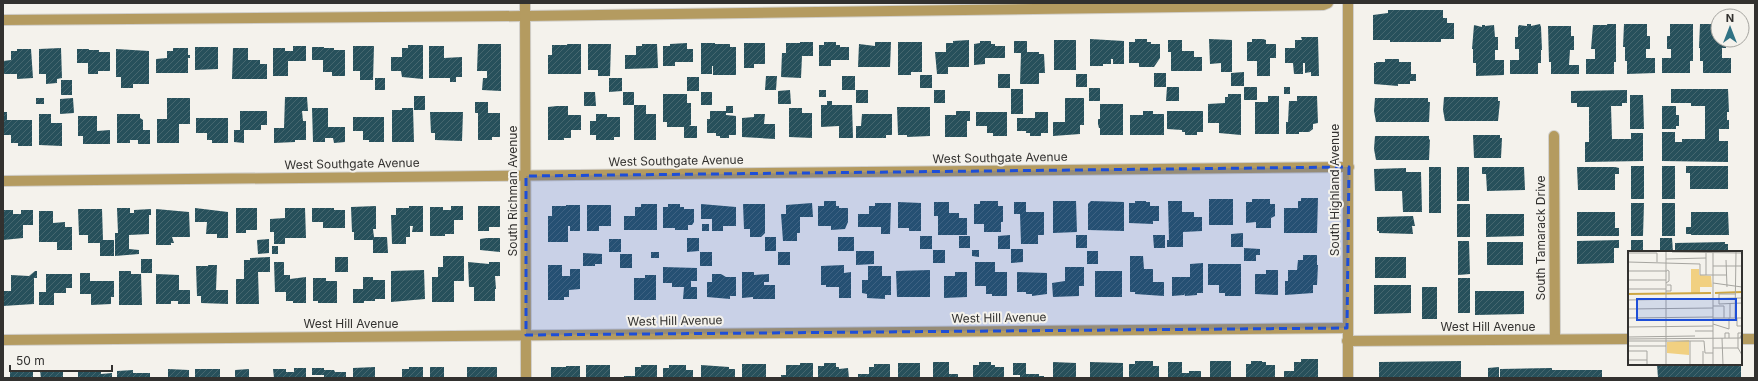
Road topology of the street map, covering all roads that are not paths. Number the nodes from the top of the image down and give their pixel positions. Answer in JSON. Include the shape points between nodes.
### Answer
{"nodes":[{"id":1,"x":525,"y":3,"type":"edge"},
{"id":2,"x":1328,"y":3,"type":"edge"},
{"id":3,"x":1348,"y":3,"type":"edge"},
{"id":4,"x":525,"y":16,"type":"junction"},
{"id":5,"x":3,"y":20,"type":"edge"},
{"id":6,"x":1554,"y":136,"type":"dead end"},
{"id":7,"x":1349,"y":167,"type":"junction"},
{"id":8,"x":526,"y":176,"type":"junction"},
{"id":9,"x":3,"y":181,"type":"edge"},
{"id":10,"x":1347,"y":328,"type":"junction"},
{"id":11,"x":526,"y":335,"type":"junction"},
{"id":12,"x":1555,"y":339,"type":"junction"},
{"id":13,"x":1628,"y":339,"type":"edge"},
{"id":14,"x":1742,"y":339,"type":"edge"},
{"id":15,"x":3,"y":340,"type":"edge"},
{"id":16,"x":1755,"y":340,"type":"edge"},
{"id":17,"x":1347,"y":341,"type":"junction"},
{"id":18,"x":526,"y":378,"type":"edge"},
{"id":19,"x":1348,"y":378,"type":"edge"}],
"edges":[{"from":1,"to":4,"type":"street","name":"South Richman Avenue"},
{"from":2,"to":4,"type":"street"},
{"from":3,"to":7,"type":"street","name":"South Highland Avenue"},
{"from":4,"to":5,"type":"street"},
{"from":4,"to":8,"type":"street","name":"South Richman Avenue"},
{"from":6,"to":12,"type":"street","name":"South Tamarack Drive"},
{"from":7,"to":8,"type":"street","name":"West Southgate Avenue"},
{"from":7,"to":10,"type":"street","name":"South Highland Avenue"},
{"from":8,"to":9,"type":"street","name":"West Southgate Avenue"},
{"from":8,"to":11,"type":"street","name":"South Richman Avenue"},
{"from":10,"to":11,"type":"street","name":"West Hill Avenue"},
{"from":10,"to":17,"type":"street","name":"South Highland Avenue"},
{"from":11,"to":15,"type":"street","name":"West Hill Avenue"},
{"from":11,"to":18,"type":"street","name":"South Richman Avenue"},
{"from":12,"to":13,"type":"street","name":"West Hill Avenue"},
{"from":12,"to":17,"type":"street","name":"West Hill Avenue"},
{"from":14,"to":16,"type":"street"},
{"from":17,"to":19,"type":"street","name":"South Highland Avenue"}]}
